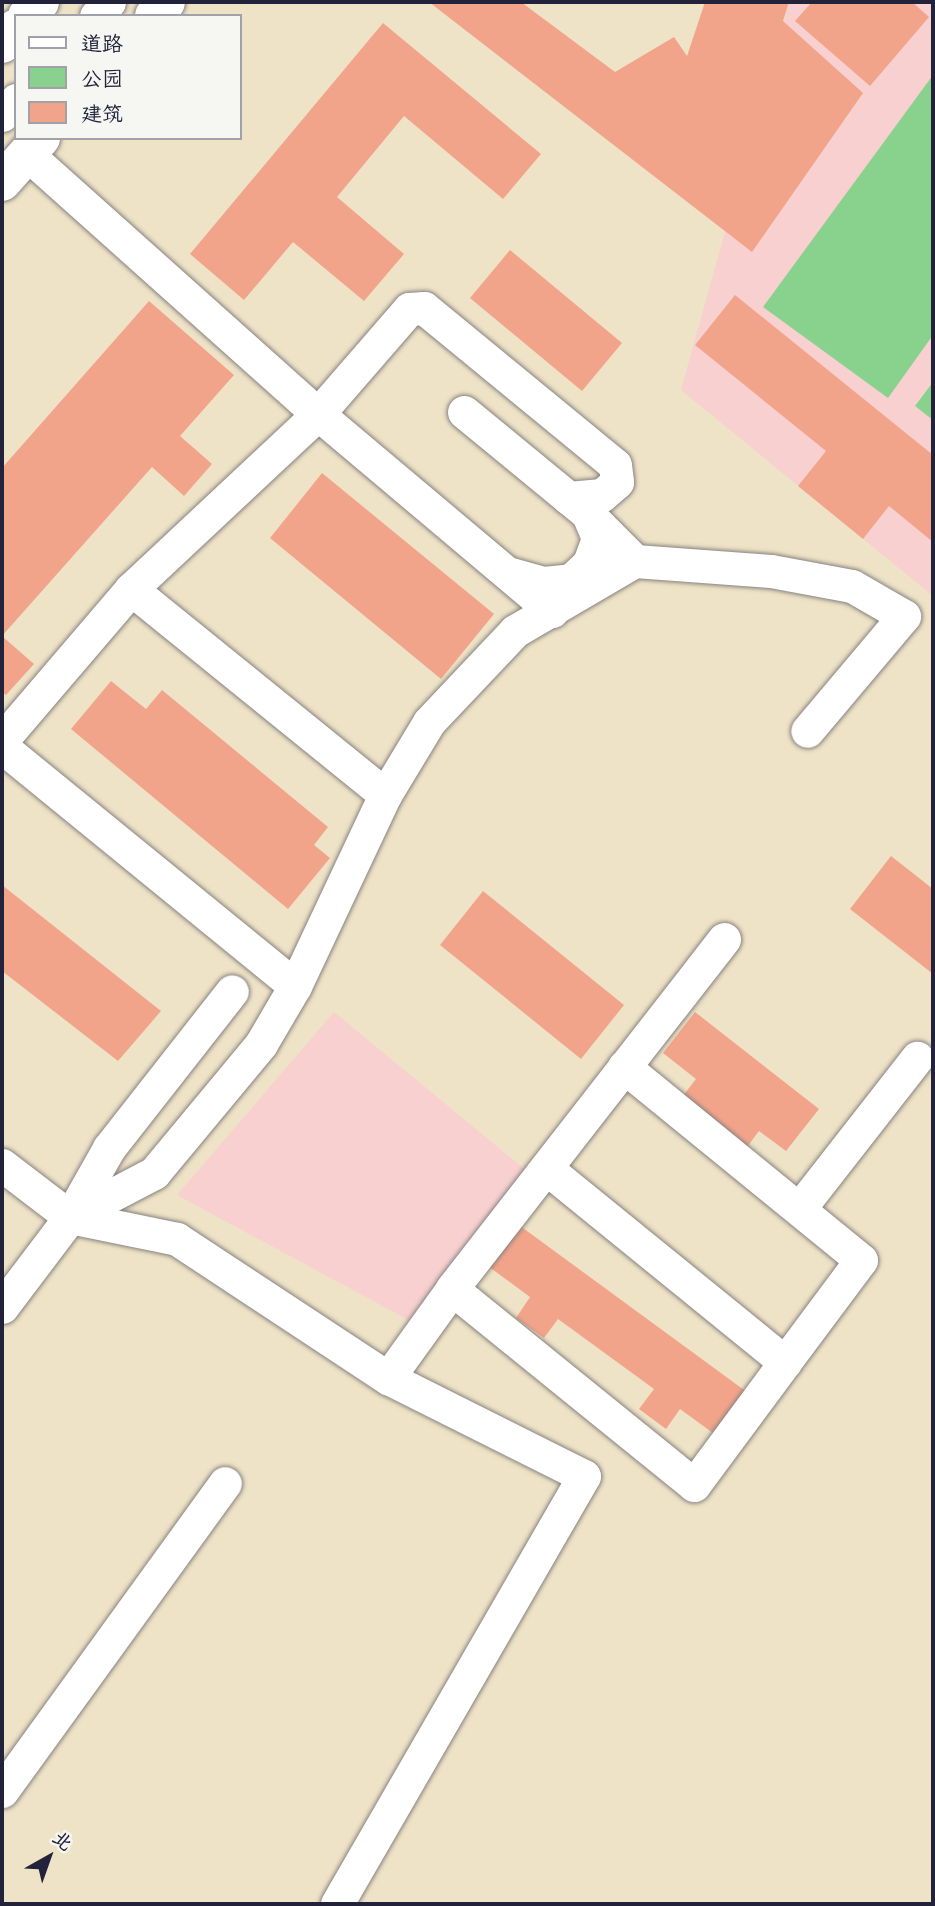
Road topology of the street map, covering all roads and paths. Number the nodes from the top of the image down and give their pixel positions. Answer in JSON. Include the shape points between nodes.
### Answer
{"nodes":[{"id":1,"x":14,"y":31,"type":"edge"},
{"id":2,"x":2,"y":44,"type":"edge"},
{"id":3,"x":14,"y":102,"type":"edge"},
{"id":4,"x":2,"y":115,"type":"edge"},
{"id":5,"x":34,"y":146,"type":"edge"},
{"id":6,"x":2,"y":182,"type":"edge"},
{"id":7,"x":464,"y":412,"type":"dead end"},
{"id":8,"x":318,"y":414,"type":"junction"},
{"id":9,"x":578,"y":506,"type":"junction"},
{"id":10,"x":635,"y":561,"type":"junction"},
{"id":11,"x":505,"y":572,"type":"junction"},
{"id":12,"x":131,"y":590,"type":"junction"},
{"id":13,"x":552,"y":611,"type":"junction"},
{"id":14,"x":807,"y":731,"type":"dead end"},
{"id":15,"x":2,"y":740,"type":"edge"},
{"id":16,"x":2,"y":747,"type":"edge"},
{"id":17,"x":385,"y":795,"type":"junction"},
{"id":18,"x":724,"y":939,"type":"dead end"},
{"id":19,"x":295,"y":986,"type":"junction"},
{"id":20,"x":232,"y":991,"type":"dead end"},
{"id":21,"x":917,"y":1058,"type":"dead end"},
{"id":22,"x":624,"y":1068,"type":"junction"},
{"id":23,"x":2,"y":1165,"type":"edge"},
{"id":24,"x":546,"y":1168,"type":"junction"},
{"id":25,"x":799,"y":1209,"type":"junction"},
{"id":26,"x":70,"y":1217,"type":"junction"},
{"id":27,"x":452,"y":1289,"type":"junction"},
{"id":28,"x":2,"y":1307,"type":"edge"},
{"id":29,"x":785,"y":1362,"type":"junction"},
{"id":30,"x":388,"y":1378,"type":"junction"},
{"id":31,"x":225,"y":1483,"type":"dead end"},
{"id":32,"x":2,"y":1791,"type":"edge"},
{"id":33,"x":337,"y":1904,"type":"edge"}],
"edges":[{"from":1,"to":2,"type":"main road"},
{"from":3,"to":4,"type":"street"},
{"from":5,"to":6,"type":"main road"},
{"from":5,"to":8,"type":"street"},
{"from":7,"to":9,"type":"street"},
{"from":8,"to":9,"type":"street","via":[[409,309],[424,308],[615,465],[617,482]]},
{"from":8,"to":11,"type":"street"},
{"from":8,"to":12,"type":"street"},
{"from":9,"to":10,"type":"street"},
{"from":9,"to":11,"type":"street","via":[[598,538],[589,562],[571,580],[544,583]]},
{"from":10,"to":13,"type":"street"},
{"from":10,"to":14,"type":"street","via":[[771,571],[852,586],[904,616]]},
{"from":11,"to":13,"type":"street"},
{"from":12,"to":15,"type":"street"},
{"from":12,"to":17,"type":"street"},
{"from":13,"to":17,"type":"street","via":[[515,631],[477,668],[429,722]]},
{"from":16,"to":19,"type":"street"},
{"from":17,"to":19,"type":"street"},
{"from":18,"to":22,"type":"street"},
{"from":19,"to":26,"type":"street","via":[[261,1044],[154,1173]]},
{"from":20,"to":26,"type":"street","via":[[109,1148]]},
{"from":21,"to":25,"type":"street"},
{"from":22,"to":24,"type":"street"},
{"from":22,"to":25,"type":"street"},
{"from":23,"to":26,"type":"street"},
{"from":24,"to":27,"type":"street"},
{"from":24,"to":29,"type":"street"},
{"from":25,"to":29,"type":"street","via":[[861,1261]]},
{"from":26,"to":28,"type":"street"},
{"from":26,"to":30,"type":"street","via":[[177,1239]]},
{"from":27,"to":29,"type":"street","via":[[694,1485]]},
{"from":27,"to":30,"type":"street"},
{"from":30,"to":33,"type":"street","via":[[584,1476]]},
{"from":31,"to":32,"type":"street"}]}
